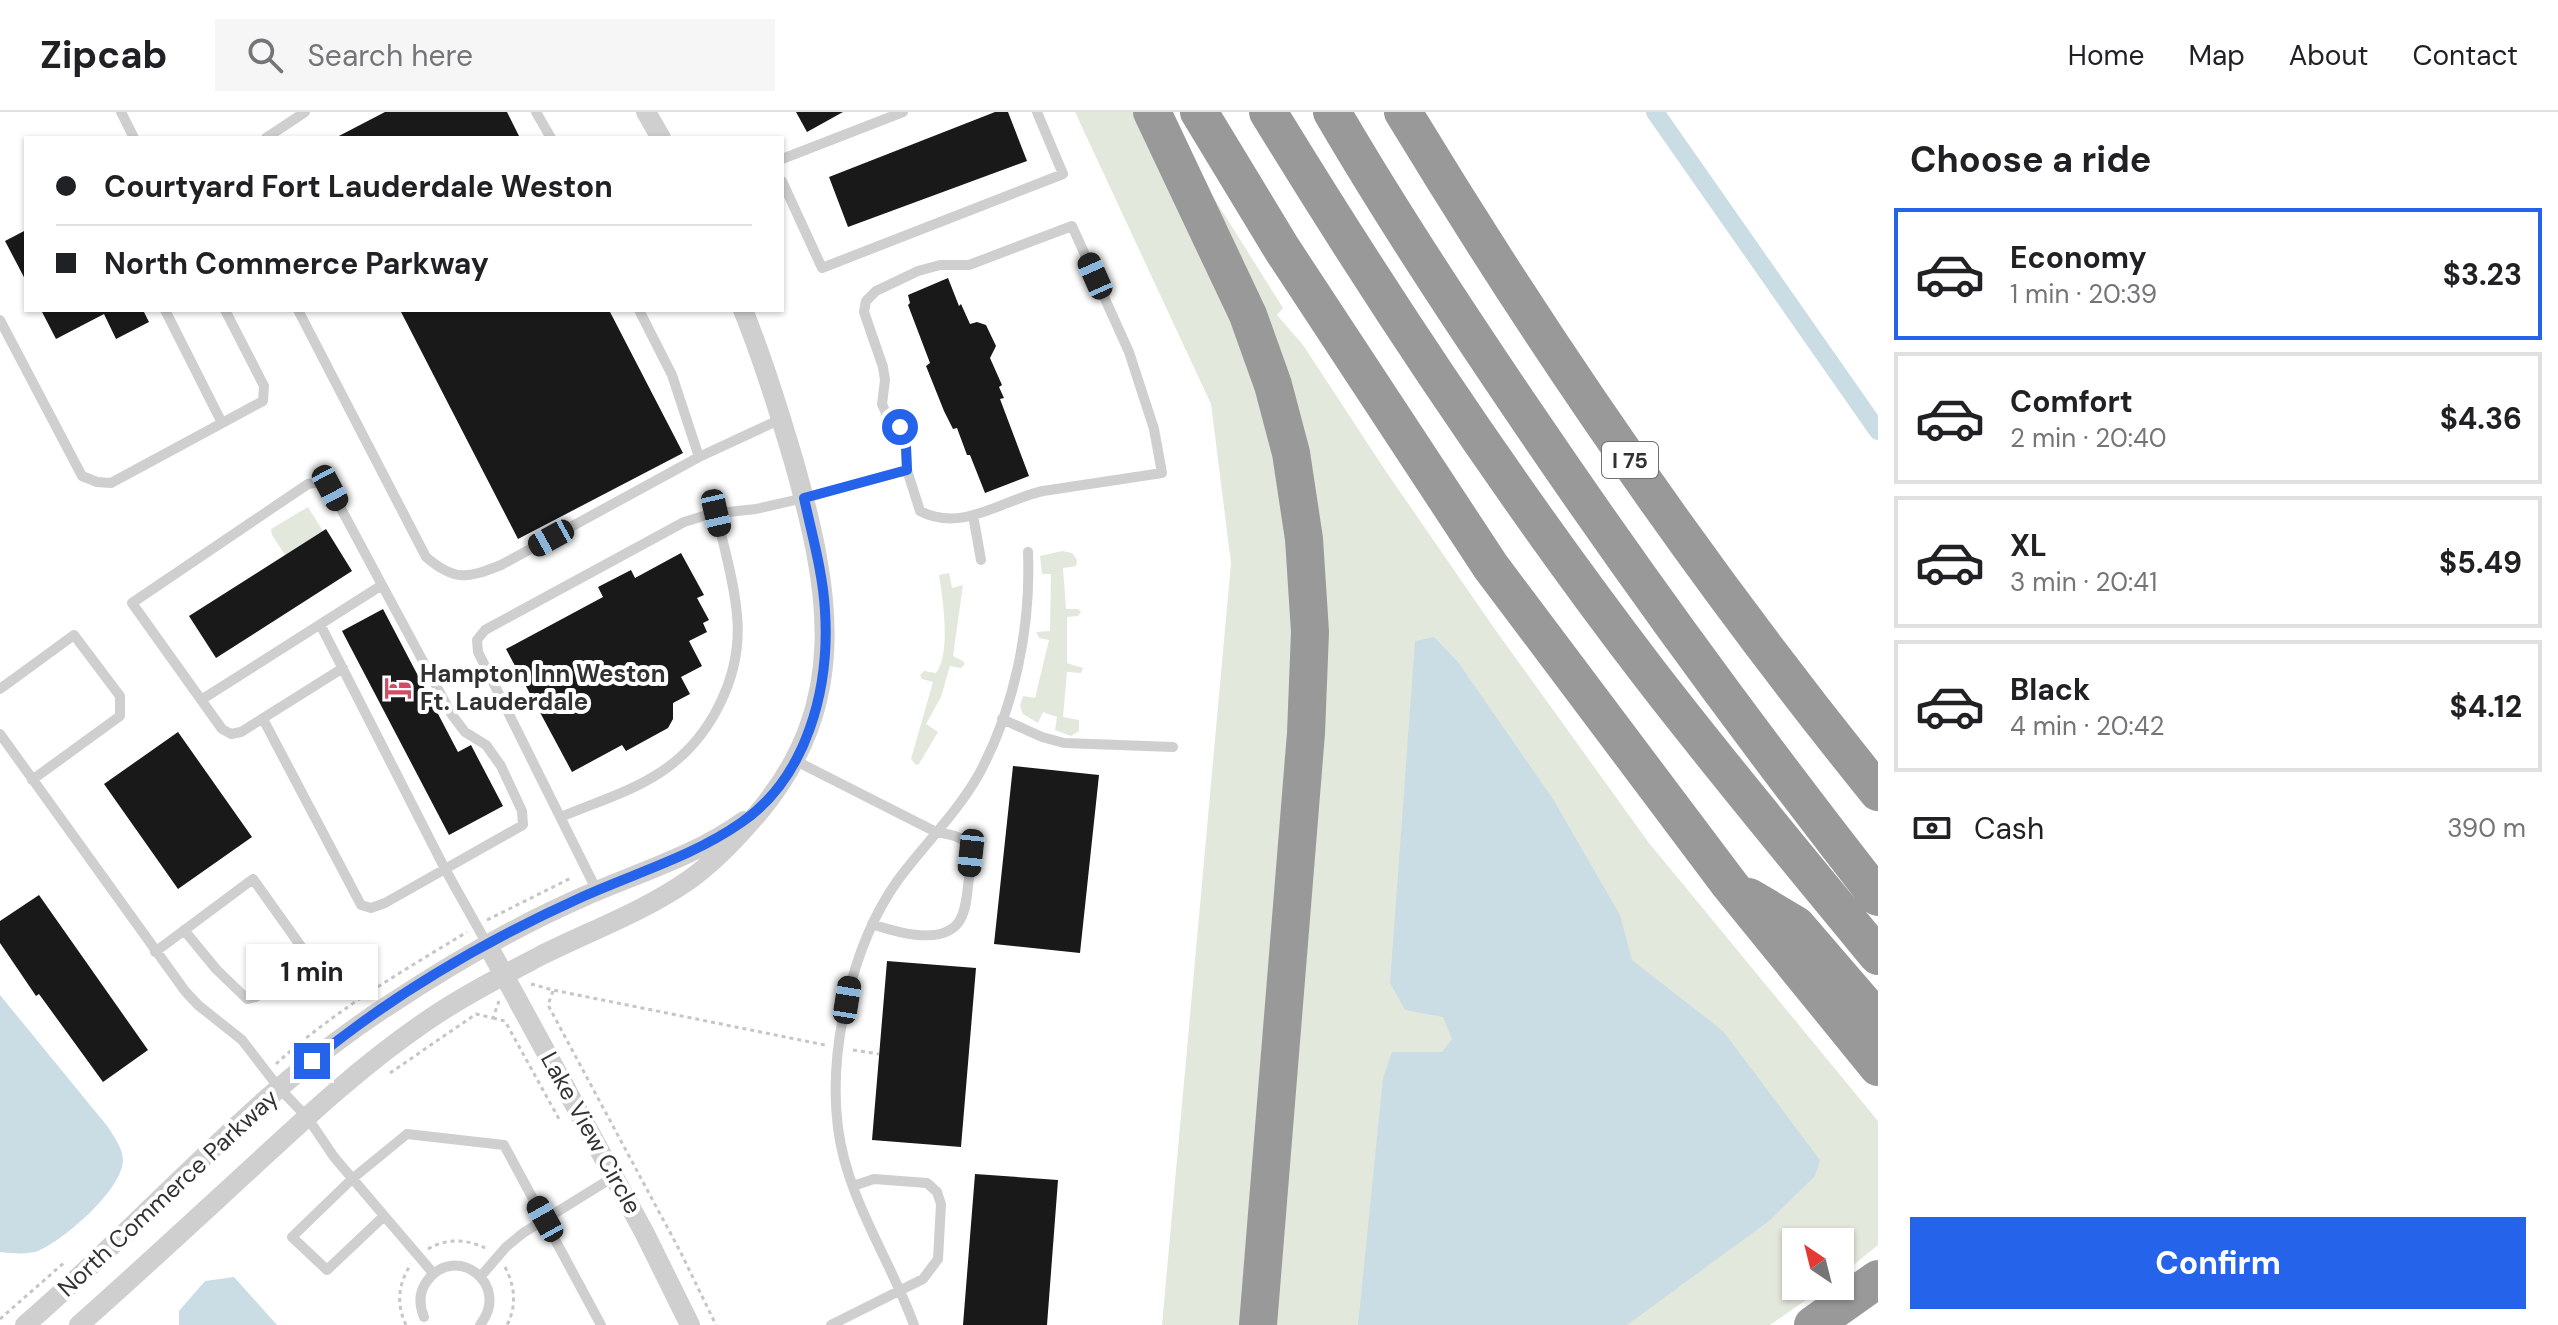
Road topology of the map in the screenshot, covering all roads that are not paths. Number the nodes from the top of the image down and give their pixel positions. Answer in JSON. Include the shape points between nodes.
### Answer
{"nodes":[{"id":1,"x":121,"y":112,"type":"edge"},
{"id":2,"x":305,"y":112,"type":"edge"},
{"id":3,"x":536,"y":112,"type":"edge"},
{"id":4,"x":646,"y":112,"type":"edge"},
{"id":5,"x":903,"y":112,"type":"edge"},
{"id":6,"x":1037,"y":112,"type":"edge"},
{"id":7,"x":1152,"y":112,"type":"edge"},
{"id":8,"x":1199,"y":112,"type":"edge"},
{"id":9,"x":1268,"y":112,"type":"edge"},
{"id":10,"x":1332,"y":112,"type":"edge"},
{"id":11,"x":1403,"y":112,"type":"edge"},
{"id":12,"x":890,"y":114,"type":"edge"},
{"id":13,"x":133,"y":136,"type":"edge"},
{"id":14,"x":269,"y":136,"type":"edge"},
{"id":15,"x":550,"y":136,"type":"edge"},
{"id":16,"x":660,"y":136,"type":"edge"},
{"id":17,"x":784,"y":158,"type":"edge"},
{"id":18,"x":784,"y":185,"type":"edge"},
{"id":19,"x":166,"y":312,"type":"edge"},
{"id":20,"x":226,"y":312,"type":"edge"},
{"id":21,"x":299,"y":312,"type":"edge"},
{"id":22,"x":640,"y":312,"type":"edge"},
{"id":23,"x":744,"y":312,"type":"edge"},
{"id":24,"x":0,"y":320,"type":"edge"},
{"id":25,"x":781,"y":419,"type":"junction"},
{"id":26,"x":222,"y":423,"type":"junction"},
{"id":27,"x":699,"y":457,"type":"junction"},
{"id":28,"x":907,"y":470,"type":"junction"},
{"id":29,"x":804,"y":498,"type":"junction"},
{"id":30,"x":716,"y":513,"type":"junction"},
{"id":31,"x":973,"y":515,"type":"junction"},
{"id":32,"x":1028,"y":552,"type":"dead end"},
{"id":33,"x":981,"y":560,"type":"dead end"},
{"id":34,"x":382,"y":585,"type":"junction"},
{"id":35,"x":321,"y":626,"type":"junction"},
{"id":36,"x":343,"y":668,"type":"junction"},
{"id":37,"x":0,"y":689,"type":"edge"},
{"id":38,"x":201,"y":700,"type":"junction"},
{"id":39,"x":263,"y":719,"type":"junction"},
{"id":40,"x":1002,"y":719,"type":"junction"},
{"id":41,"x":0,"y":734,"type":"edge"},
{"id":42,"x":1173,"y":747,"type":"dead end"},
{"id":43,"x":796,"y":761,"type":"junction"},
{"id":44,"x":32,"y":780,"type":"junction"},
{"id":45,"x":1878,"y":792,"type":"edge"},
{"id":46,"x":769,"y":801,"type":"junction"},
{"id":47,"x":561,"y":817,"type":"junction"},
{"id":48,"x":936,"y":832,"type":"junction"},
{"id":49,"x":445,"y":869,"type":"junction"},
{"id":50,"x":1730,"y":885,"type":"junction"},
{"id":51,"x":597,"y":891,"type":"junction"},
{"id":52,"x":1878,"y":897,"type":"edge"},
{"id":53,"x":872,"y":924,"type":"junction"},
{"id":54,"x":184,"y":930,"type":"junction"},
{"id":55,"x":487,"y":944,"type":"junction"},
{"id":56,"x":155,"y":952,"type":"junction"},
{"id":57,"x":1878,"y":956,"type":"edge"},
{"id":58,"x":505,"y":976,"type":"junction"},
{"id":59,"x":1878,"y":1020,"type":"edge"},
{"id":60,"x":1878,"y":1067,"type":"edge"},
{"id":61,"x":279,"y":1088,"type":"junction"},
{"id":62,"x":307,"y":1117,"type":"junction"},
{"id":63,"x":615,"y":1176,"type":"junction"},
{"id":64,"x":352,"y":1179,"type":"junction"},
{"id":65,"x":853,"y":1186,"type":"junction"},
{"id":66,"x":383,"y":1217,"type":"junction"},
{"id":67,"x":545,"y":1219,"type":"junction"},
{"id":68,"x":433,"y":1273,"type":"junction"},
{"id":69,"x":481,"y":1276,"type":"junction"},
{"id":70,"x":1878,"y":1279,"type":"edge"},
{"id":71,"x":900,"y":1291,"type":"junction"},
{"id":72,"x":424,"y":1317,"type":"dead end"},
{"id":73,"x":25,"y":1325,"type":"edge"},
{"id":74,"x":79,"y":1325,"type":"edge"},
{"id":75,"x":480,"y":1325,"type":"edge"},
{"id":76,"x":601,"y":1325,"type":"edge"},
{"id":77,"x":690,"y":1325,"type":"edge"},
{"id":78,"x":831,"y":1325,"type":"edge"},
{"id":79,"x":914,"y":1325,"type":"edge"},
{"id":80,"x":1258,"y":1325,"type":"edge"},
{"id":81,"x":1813,"y":1325,"type":"edge"}],
"edges":[{"from":1,"to":13,"type":"lane"},
{"from":2,"to":14,"type":"lane"},
{"from":3,"to":15,"type":"lane"},
{"from":4,"to":16,"type":"street"},
{"from":5,"to":12,"type":"lane"},
{"from":6,"to":18,"type":"lane","via":[[1063,174],[822,268]]},
{"from":7,"to":80,"type":"highway","via":[[1248,315],[1273,385],[1291,453],[1304,539],[1310,632],[1306,733]]},
{"from":8,"to":50,"type":"highway","via":[[1282,249],[1491,567]]},
{"from":9,"to":57,"type":"highway","via":[[1376,284],[1541,526],[1714,757]]},
{"from":10,"to":52,"type":"highway","via":[[1587,505]]},
{"from":11,"to":45,"type":"highway","number":"I 75","via":[[1495,260],[1654,495]]},
{"from":12,"to":17,"type":"lane"},
{"from":19,"to":26,"type":"lane"},
{"from":20,"to":26,"type":"lane","via":[[264,386],[263,401]]},
{"from":21,"to":27,"type":"lane","via":[[426,557],[457,577],[501,565]]},
{"from":22,"to":27,"type":"lane","via":[[672,375]]},
{"from":23,"to":25,"type":"street","name":"North Commerce Parkway"},
{"from":24,"to":26,"type":"lane","via":[[82,476],[111,483]]},
{"from":25,"to":27,"type":"lane"},
{"from":25,"to":29,"type":"street","name":"North Commerce Parkway"},
{"from":28,"to":29,"type":"lane"},
{"from":28,"to":31,"type":"lane","via":[[920,511],[952,519]]},
{"from":28,"to":31,"type":"lane","via":[[900,427],[882,404],[885,380],[864,312],[866,301],[918,271],[969,265],[1072,226],[1129,352],[1162,473],[1027,494]]},
{"from":29,"to":30,"type":"lane"},
{"from":29,"to":43,"type":"street","name":"North Commerce Parkway","via":[[821,575],[825,649],[811,724]]},
{"from":30,"to":47,"type":"lane","via":[[738,618],[735,657],[710,722],[688,751],[661,772]]},
{"from":30,"to":47,"type":"lane","via":[[684,522],[485,630],[477,640],[478,652]]},
{"from":31,"to":33,"type":"lane"},
{"from":32,"to":40,"type":"lane","via":[[1023,635]]},
{"from":34,"to":35,"type":"lane"},
{"from":34,"to":38,"type":"lane","via":[[330,488],[320,482],[308,484],[132,603]]},
{"from":34,"to":49,"type":"lane","via":[[452,715],[465,732],[486,745],[522,811],[523,825]]},
{"from":35,"to":36,"type":"lane"},
{"from":35,"to":38,"type":"lane"},
{"from":36,"to":39,"type":"lane"},
{"from":36,"to":49,"type":"lane"},
{"from":37,"to":44,"type":"lane","via":[[74,635],[120,696],[120,716]]},
{"from":38,"to":39,"type":"lane","via":[[231,734]]},
{"from":39,"to":49,"type":"lane","via":[[361,905],[385,903]]},
{"from":40,"to":42,"type":"lane","via":[[1064,743]]},
{"from":40,"to":48,"type":"lane","via":[[978,774]]},
{"from":41,"to":44,"type":"lane"},
{"from":43,"to":46,"type":"street","name":"North Commerce Parkway"},
{"from":43,"to":48,"type":"lane"},
{"from":44,"to":56,"type":"lane"},
{"from":46,"to":51,"type":"street","name":"North Commerce Parkway","via":[[704,844]]},
{"from":46,"to":58,"type":"street","name":"North Commerce Parkway","via":[[717,858],[689,880]]},
{"from":47,"to":51,"type":"lane"},
{"from":48,"to":53,"type":"lane"},
{"from":48,"to":53,"type":"lane","via":[[965,841],[971,853],[966,907],[959,923],[933,935]]},
{"from":49,"to":55,"type":"lane"},
{"from":50,"to":59,"type":"highway","via":[[1796,925]]},
{"from":50,"to":60,"type":"highway"},
{"from":51,"to":55,"type":"street","name":"North Commerce Parkway"},
{"from":53,"to":65,"type":"lane","via":[[851,975],[836,1099]]},
{"from":54,"to":54,"type":"lane","via":[[247,999],[310,959],[253,879]]},
{"from":54,"to":56,"type":"lane"},
{"from":55,"to":58,"type":"street","name":"Lake View Circle"},
{"from":55,"to":61,"type":"street","name":"North Commerce Parkway","via":[[388,1005]]},
{"from":56,"to":61,"type":"lane","via":[[198,1005],[242,1040]]},
{"from":58,"to":62,"type":"street","name":"North Commerce Parkway","via":[[427,1020]]},
{"from":58,"to":63,"type":"street","name":"Lake View Circle"},
{"from":61,"to":62,"type":"lane"},
{"from":61,"to":73,"type":"street","name":"North Commerce Parkway"},
{"from":62,"to":64,"type":"lane"},
{"from":62,"to":74,"type":"street","name":"North Commerce Parkway"},
{"from":63,"to":67,"type":"lane"},
{"from":63,"to":77,"type":"street","name":"Lake View Circle"},
{"from":64,"to":66,"type":"lane"},
{"from":64,"to":66,"type":"lane","via":[[292,1237],[327,1270]]},
{"from":64,"to":67,"type":"lane","via":[[407,1134],[504,1145]]},
{"from":65,"to":71,"type":"lane"},
{"from":65,"to":71,"type":"lane","via":[[874,1179],[927,1183],[937,1192],[938,1259],[923,1279]]},
{"from":66,"to":68,"type":"lane"},
{"from":67,"to":69,"type":"lane","via":[[506,1247]]},
{"from":67,"to":76,"type":"lane"},
{"from":68,"to":69,"type":"lane","via":[[457,1265]]},
{"from":68,"to":72,"type":"lane","via":[[420,1298]]},
{"from":69,"to":75,"type":"lane","via":[[490,1302]]},
{"from":70,"to":81,"type":"highway"},
{"from":71,"to":78,"type":"lane"},
{"from":71,"to":79,"type":"lane"}]}
